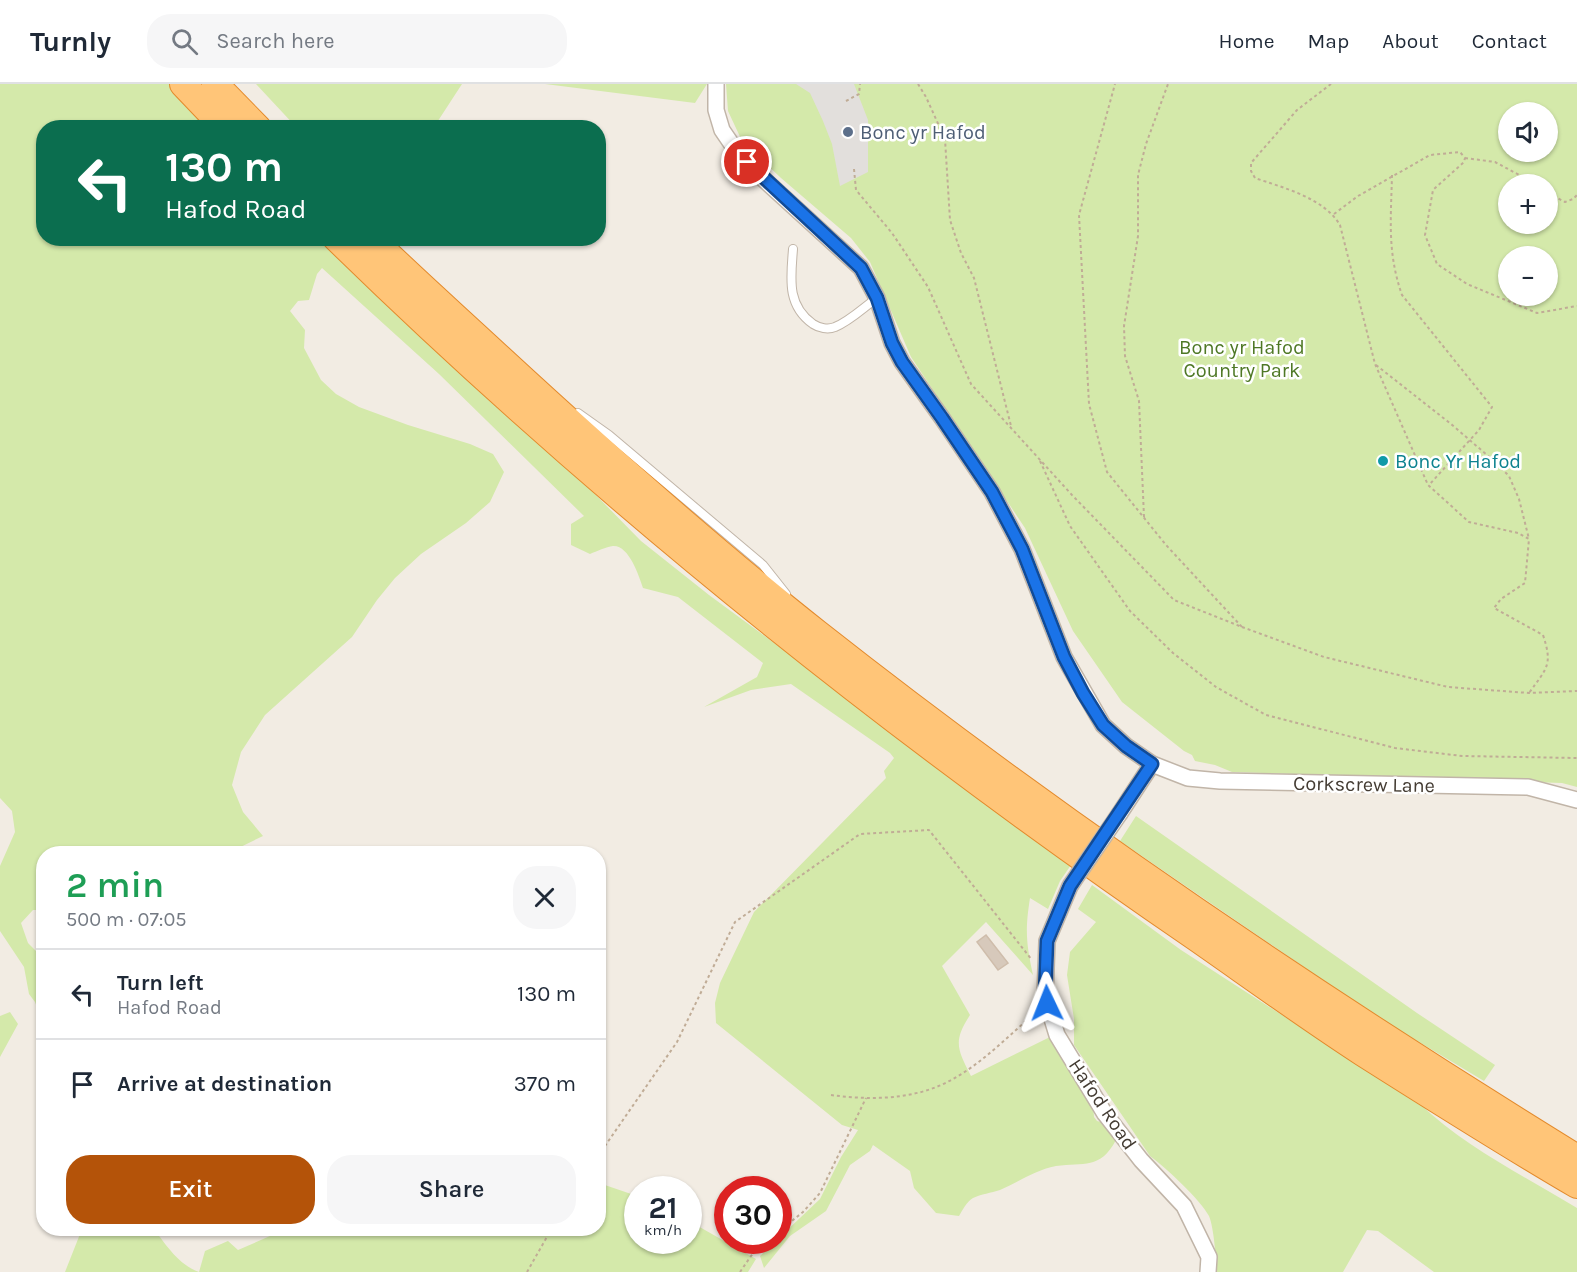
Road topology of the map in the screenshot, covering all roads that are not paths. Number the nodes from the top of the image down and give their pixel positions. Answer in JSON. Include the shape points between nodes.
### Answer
{"nodes":[{"id":1,"x":183,"y":84,"type":"edge"},
{"id":2,"x":215,"y":84,"type":"edge"},
{"id":3,"x":716,"y":84,"type":"edge"},
{"id":4,"x":217,"y":120,"type":"edge"},
{"id":5,"x":250,"y":120,"type":"edge"},
{"id":6,"x":344,"y":246,"type":"edge"},
{"id":7,"x":379,"y":246,"type":"edge"},
{"id":8,"x":793,"y":249,"type":"dead end"},
{"id":9,"x":877,"y":298,"type":"junction"},
{"id":10,"x":499,"y":357,"type":"junction"},
{"id":11,"x":554,"y":396,"type":"dead end"},
{"id":12,"x":572,"y":409,"type":"dead end"},
{"id":13,"x":818,"y":633,"type":"junction"},
{"id":14,"x":1152,"y":764,"type":"junction"},
{"id":15,"x":1577,"y":800,"type":"edge"},
{"id":16,"x":1577,"y":1158,"type":"edge"},
{"id":17,"x":1577,"y":1185,"type":"edge"},
{"id":18,"x":1208,"y":1272,"type":"edge"}],
"edges":[{"from":1,"to":4,"type":"highway"},
{"from":2,"to":5,"type":"highway"},
{"from":3,"to":9,"type":"street","via":[[716,110],[722,130],[735,149],[848,254],[861,268]]},
{"from":6,"to":17,"type":"highway","via":[[605,486],[777,629],[955,767],[1361,1052]]},
{"from":7,"to":10,"type":"highway"},
{"from":8,"to":9,"type":"lane","via":[[790,286],[794,302],[817,327],[834,328]]},
{"from":9,"to":14,"type":"street","via":[[902,362],[992,492],[1022,549],[1064,657],[1083,693],[1103,725]]},
{"from":10,"to":11,"type":"lane"},
{"from":10,"to":13,"type":"highway","via":[[673,514]]},
{"from":12,"to":13,"type":"lane","via":[[609,435],[763,565]]},
{"from":13,"to":16,"type":"highway","via":[[1074,825],[1300,981]]},
{"from":14,"to":15,"type":"street","name":"Corkscrew Lane","via":[[1188,778],[1220,781],[1528,788]]},
{"from":14,"to":18,"type":"street","name":"Hafod Road","bridge":true,"via":[[1070,886],[1047,941],[1045,996],[1057,1035],[1105,1114],[1184,1206],[1209,1257]]}]}
